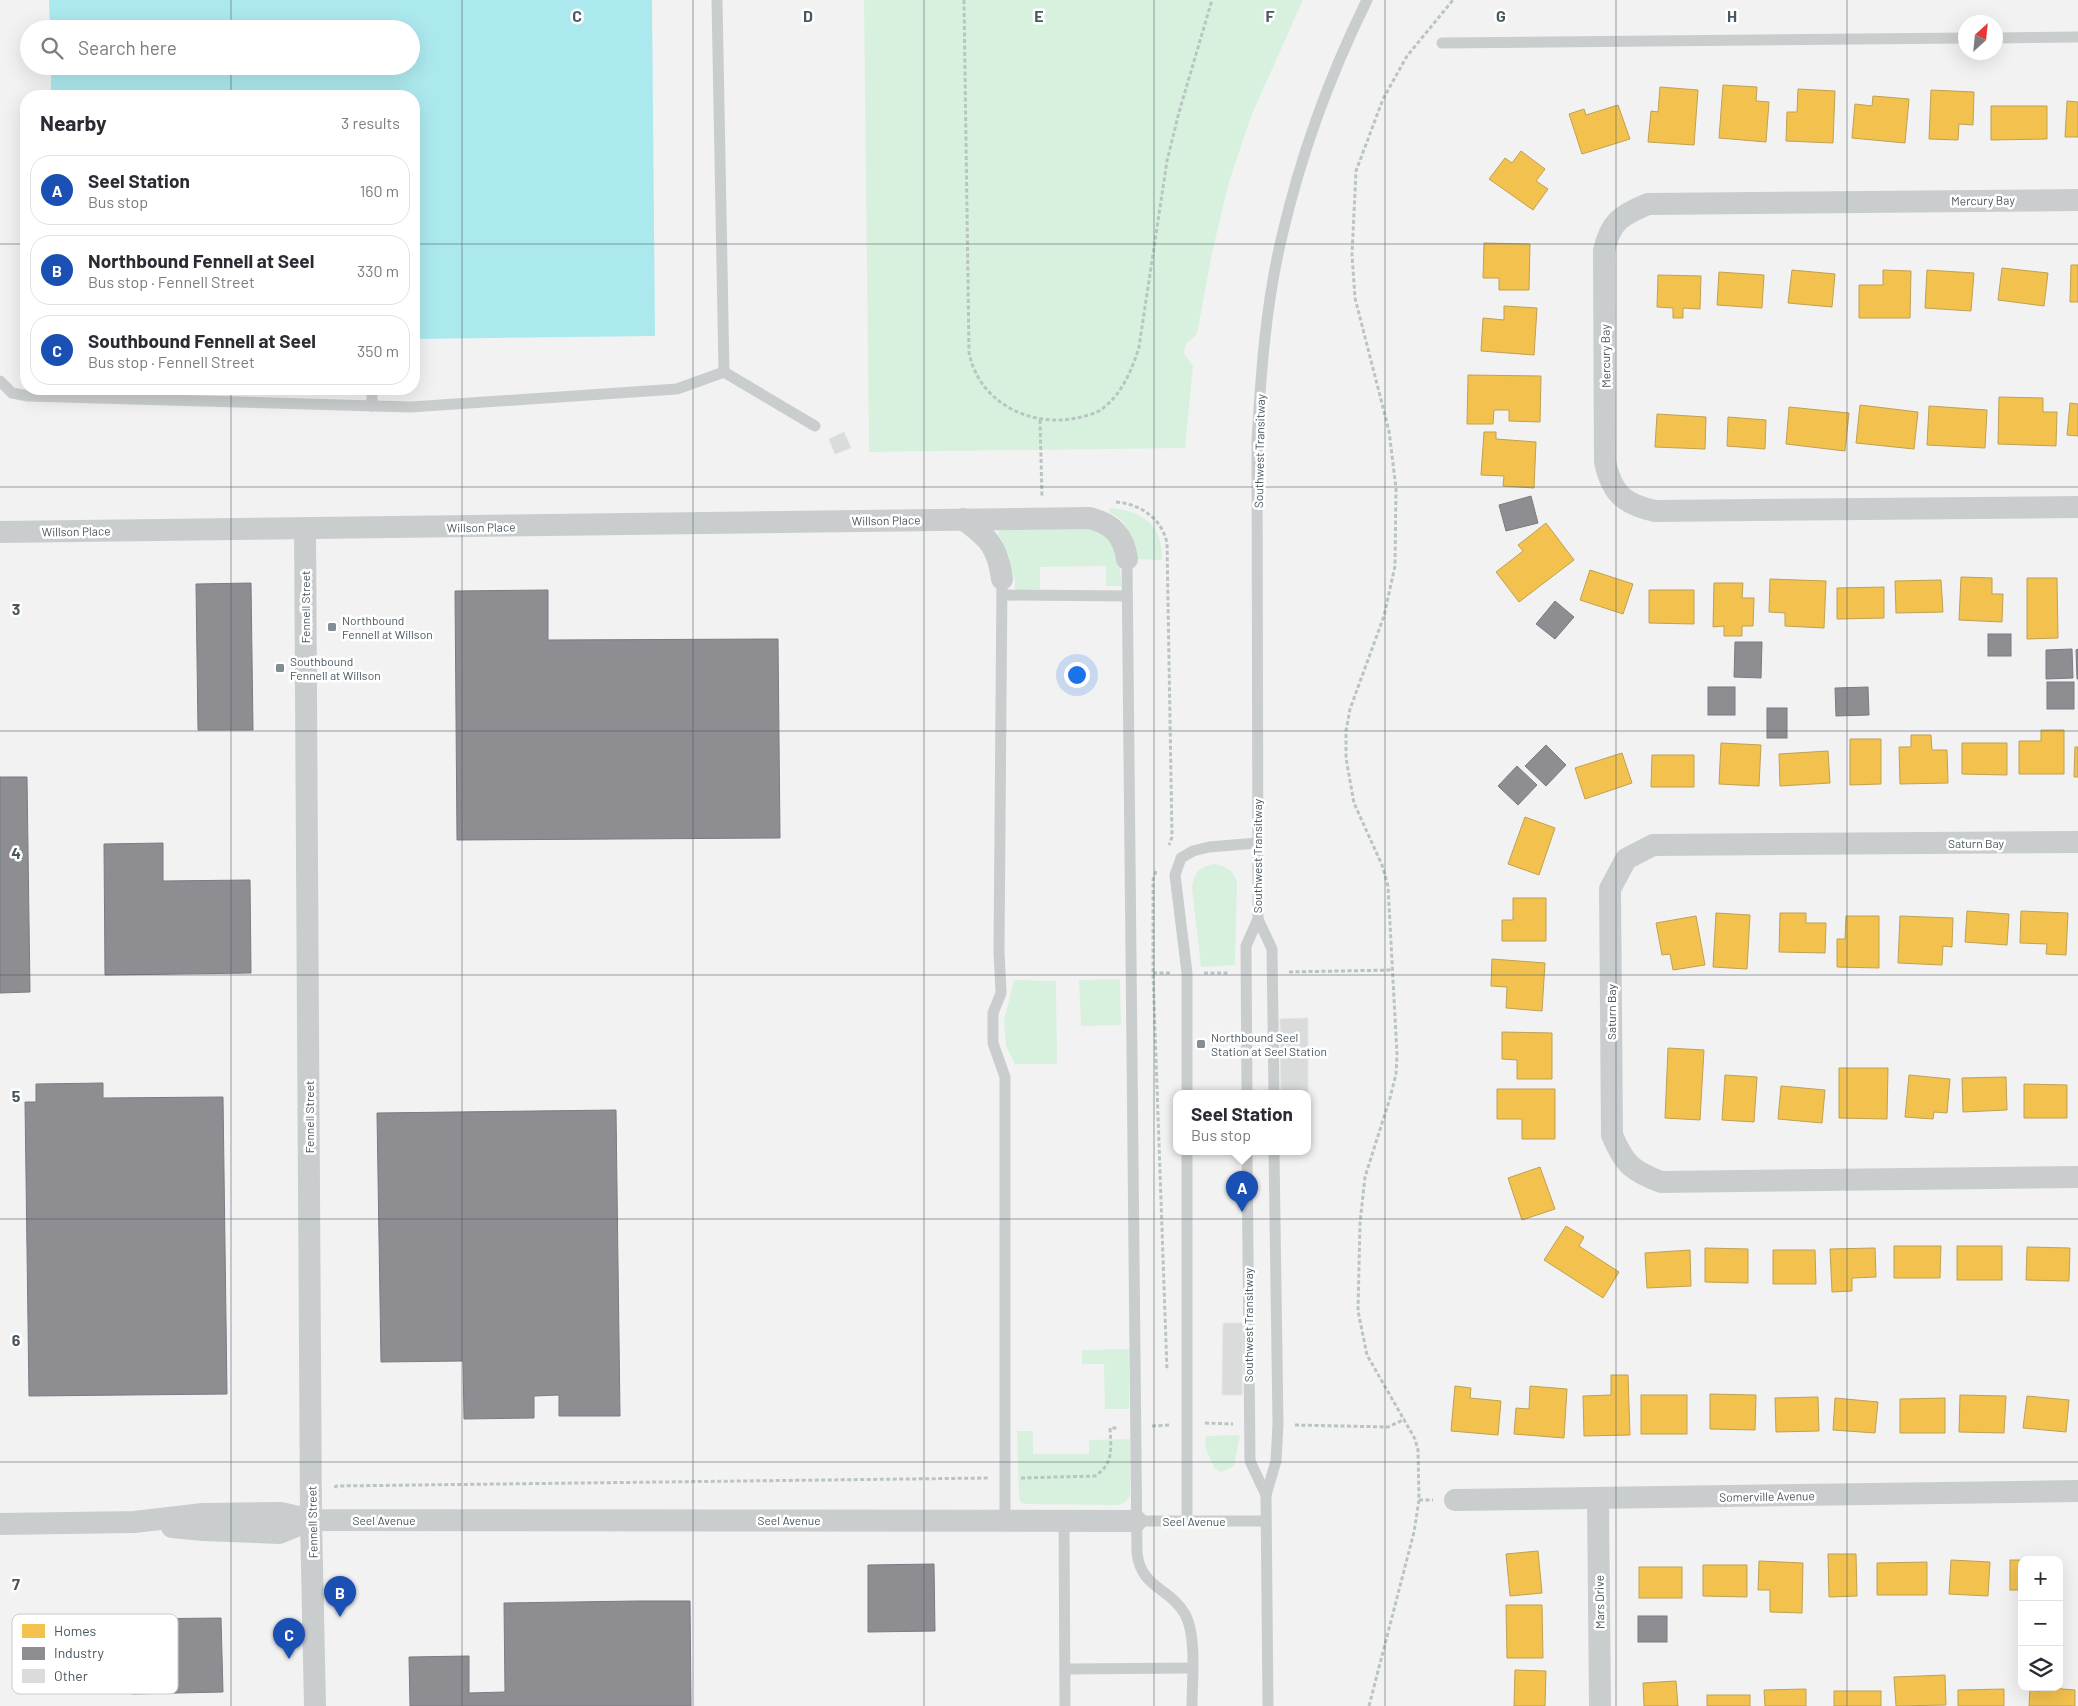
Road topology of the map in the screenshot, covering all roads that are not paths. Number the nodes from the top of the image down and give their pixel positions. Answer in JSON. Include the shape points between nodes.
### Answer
{"nodes":[{"id":1,"x":717,"y":0,"type":"edge"},
{"id":2,"x":1367,"y":0,"type":"edge"},
{"id":3,"x":1958,"y":38,"type":"edge"},
{"id":4,"x":2003,"y":38,"type":"edge"},
{"id":5,"x":2078,"y":38,"type":"edge"},
{"id":6,"x":1442,"y":43,"type":"dead end"},
{"id":7,"x":2078,"y":200,"type":"edge"},
{"id":8,"x":724,"y":372,"type":"junction"},
{"id":9,"x":0,"y":381,"type":"edge"},
{"id":10,"x":20,"y":394,"type":"edge"},
{"id":11,"x":23,"y":395,"type":"edge"},
{"id":12,"x":372,"y":395,"type":"edge"},
{"id":13,"x":372,"y":406,"type":"junction"},
{"id":14,"x":815,"y":426,"type":"dead end"},
{"id":15,"x":2078,"y":507,"type":"edge"},
{"id":16,"x":963,"y":518,"type":"junction"},
{"id":17,"x":305,"y":528,"type":"junction"},
{"id":18,"x":0,"y":532,"type":"edge"},
{"id":19,"x":1127,"y":559,"type":"joint"},
{"id":20,"x":1002,"y":587,"type":"junction"},
{"id":21,"x":1127,"y":596,"type":"junction"},
{"id":22,"x":2078,"y":842,"type":"edge"},
{"id":23,"x":1257,"y":844,"type":"junction"},
{"id":24,"x":1258,"y":919,"type":"junction"},
{"id":25,"x":1187,"y":1090,"type":"edge"},
{"id":26,"x":1247,"y":1090,"type":"edge"},
{"id":27,"x":1274,"y":1090,"type":"edge"},
{"id":28,"x":1187,"y":1155,"type":"edge"},
{"id":29,"x":1247,"y":1155,"type":"edge"},
{"id":30,"x":1274,"y":1155,"type":"edge"},
{"id":31,"x":2078,"y":1178,"type":"edge"},
{"id":32,"x":2078,"y":1492,"type":"edge"},
{"id":33,"x":1266,"y":1495,"type":"junction"},
{"id":34,"x":1598,"y":1498,"type":"junction"},
{"id":35,"x":1455,"y":1500,"type":"dead end"},
{"id":36,"x":311,"y":1520,"type":"junction"},
{"id":37,"x":1005,"y":1520,"type":"junction"},
{"id":38,"x":1064,"y":1520,"type":"junction"},
{"id":39,"x":1136,"y":1520,"type":"junction"},
{"id":40,"x":1187,"y":1521,"type":"junction"},
{"id":41,"x":1266,"y":1521,"type":"junction"},
{"id":42,"x":0,"y":1524,"type":"edge"},
{"id":43,"x":1064,"y":1668,"type":"junction"},
{"id":44,"x":1192,"y":1668,"type":"junction"},
{"id":45,"x":315,"y":1706,"type":"edge"},
{"id":46,"x":1065,"y":1706,"type":"edge"},
{"id":47,"x":1192,"y":1706,"type":"edge"},
{"id":48,"x":1268,"y":1706,"type":"edge"},
{"id":49,"x":1600,"y":1706,"type":"edge"}],
"edges":[{"from":1,"to":8,"type":"lane"},
{"from":2,"to":23,"type":"lane","name":"Southwest Transitway","via":[[1314,124],[1282,238],[1270,300],[1257,440]]},
{"from":3,"to":6,"type":"lane"},
{"from":4,"to":5,"type":"lane"},
{"from":7,"to":15,"type":"street","name":"Mercury Bay","via":[[1648,204],[1617,219],[1608,234],[1604,261],[1606,462],[1609,479],[1620,496],[1636,507],[1655,511]]},
{"from":8,"to":13,"type":"lane","via":[[678,389],[411,407]]},
{"from":8,"to":14,"type":"lane"},
{"from":9,"to":10,"type":"lane","via":[[12,393]]},
{"from":11,"to":13,"type":"lane"},
{"from":12,"to":13,"type":"lane"},
{"from":16,"to":17,"type":"street","name":"Willson Place"},
{"from":16,"to":19,"type":"street","name":"Willson Place","via":[[1098,520],[1122,538]]},
{"from":16,"to":20,"type":"street","via":[[990,542],[1000,564]]},
{"from":17,"to":18,"type":"street","name":"Willson Place"},
{"from":17,"to":36,"type":"street","name":"Fennell Street"},
{"from":19,"to":21,"type":"lane"},
{"from":20,"to":21,"type":"lane"},
{"from":20,"to":37,"type":"lane","via":[[1001,993],[993,1013],[993,1043],[1005,1077]]},
{"from":21,"to":39,"type":"lane"},
{"from":22,"to":31,"type":"street","name":"Saturn Bay","via":[[1653,845],[1626,859],[1610,889],[1610,899],[1612,1135],[1631,1168],[1661,1182]]},
{"from":23,"to":24,"type":"lane","name":"Southwest Transitway"},
{"from":23,"to":25,"type":"lane","via":[[1193,851],[1181,858],[1175,875],[1187,973]]},
{"from":24,"to":26,"type":"lane","name":"Southwest Transitway","via":[[1246,946]]},
{"from":24,"to":27,"type":"lane","name":"Southwest Transitway","via":[[1272,949]]},
{"from":28,"to":40,"type":"lane"},
{"from":29,"to":33,"type":"lane","name":"Southwest Transitway","via":[[1250,1461]]},
{"from":30,"to":33,"type":"lane","name":"Southwest Transitway","via":[[1278,1424],[1276,1461]]},
{"from":32,"to":34,"type":"street","name":"Somerville Avenue"},
{"from":33,"to":41,"type":"lane","name":"Southwest Transitway"},
{"from":34,"to":35,"type":"street","name":"Somerville Avenue"},
{"from":34,"to":49,"type":"street","name":"Mars Drive"},
{"from":36,"to":37,"type":"street","name":"Seel Avenue"},
{"from":36,"to":42,"type":"street","name":"Seel Avenue","via":[[281,1513],[203,1514],[134,1522]]},
{"from":36,"to":45,"type":"street","name":"Fennell Street"},
{"from":37,"to":38,"type":"street","name":"Seel Avenue"},
{"from":38,"to":39,"type":"street","name":"Seel Avenue"},
{"from":38,"to":43,"type":"lane"},
{"from":39,"to":40,"type":"lane","name":"Seel Avenue"},
{"from":39,"to":44,"type":"lane","via":[[1140,1568],[1148,1581],[1173,1600],[1186,1616],[1191,1634]]},
{"from":40,"to":41,"type":"lane","name":"Seel Avenue"},
{"from":41,"to":48,"type":"lane","name":"Southwest Transitway"},
{"from":43,"to":44,"type":"lane"},
{"from":43,"to":46,"type":"lane"},
{"from":44,"to":47,"type":"lane"}]}
